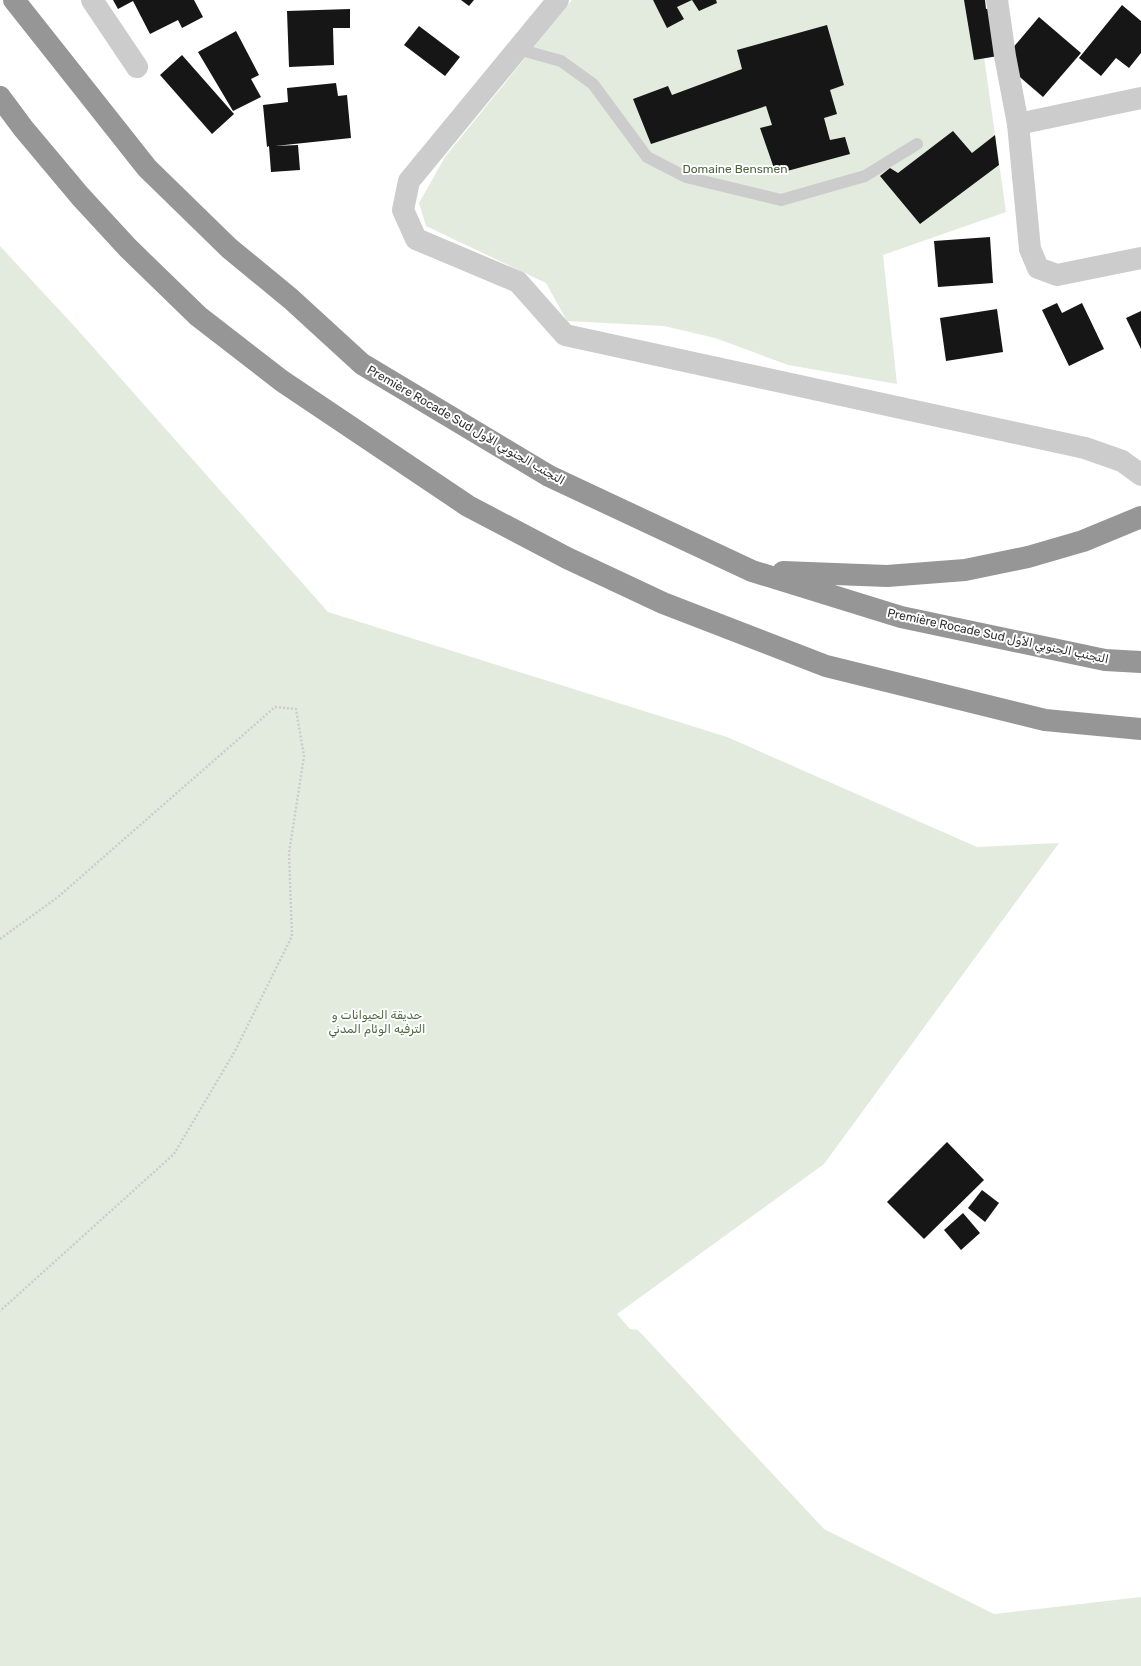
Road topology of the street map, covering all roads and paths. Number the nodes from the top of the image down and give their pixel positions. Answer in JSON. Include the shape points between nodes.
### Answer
{"nodes":[{"id":1,"x":14,"y":0,"type":"edge"},
{"id":2,"x":92,"y":0,"type":"edge"},
{"id":3,"x":558,"y":0,"type":"edge"},
{"id":4,"x":998,"y":0,"type":"edge"},
{"id":5,"x":518,"y":49,"type":"junction"},
{"id":6,"x":137,"y":67,"type":"dead end"},
{"id":7,"x":0,"y":97,"type":"edge"},
{"id":8,"x":1141,"y":98,"type":"edge"},
{"id":9,"x":1018,"y":124,"type":"junction"},
{"id":10,"x":917,"y":144,"type":"dead end"},
{"id":11,"x":1141,"y":258,"type":"edge"},
{"id":12,"x":1141,"y":475,"type":"edge"},
{"id":13,"x":1141,"y":517,"type":"edge"},
{"id":14,"x":752,"y":571,"type":"junction"},
{"id":15,"x":1141,"y":662,"type":"edge"},
{"id":16,"x":1141,"y":729,"type":"edge"},
{"id":17,"x":0,"y":939,"type":"edge"},
{"id":18,"x":0,"y":1311,"type":"edge"}],
"edges":[{"from":1,"to":14,"type":"highway","name":"Première Rocade Sud التجنب الجنوبي الأول","via":[[147,168],[229,248],[291,299],[362,364],[549,476]]},
{"from":2,"to":6,"type":"street"},
{"from":3,"to":5,"type":"street"},
{"from":4,"to":9,"type":"street","via":[[1005,56]]},
{"from":5,"to":10,"type":"lane","via":[[561,61],[593,84],[647,157],[686,177],[781,200],[865,176]]},
{"from":5,"to":12,"type":"street","via":[[409,181],[403,210],[416,239],[518,282],[565,335],[1085,448],[1122,461]]},
{"from":7,"to":16,"type":"highway","via":[[23,128],[101,219],[198,316],[282,381],[468,506],[567,558],[663,603],[826,666],[1046,720]]},
{"from":8,"to":9,"type":"street"},
{"from":9,"to":11,"type":"street","via":[[1030,249],[1038,268],[1057,275]]},
{"from":13,"to":14,"type":"highway","via":[[1076,543],[1028,557],[965,570],[887,576]]},
{"from":14,"to":15,"type":"highway","name":"Première Rocade Sud التجنب الجنوبي الأول","via":[[901,617],[1105,660]]},
{"from":17,"to":18,"type":"path","via":[[58,897],[275,707],[296,709],[304,756],[289,853],[292,936],[235,1050],[174,1154]]}]}
